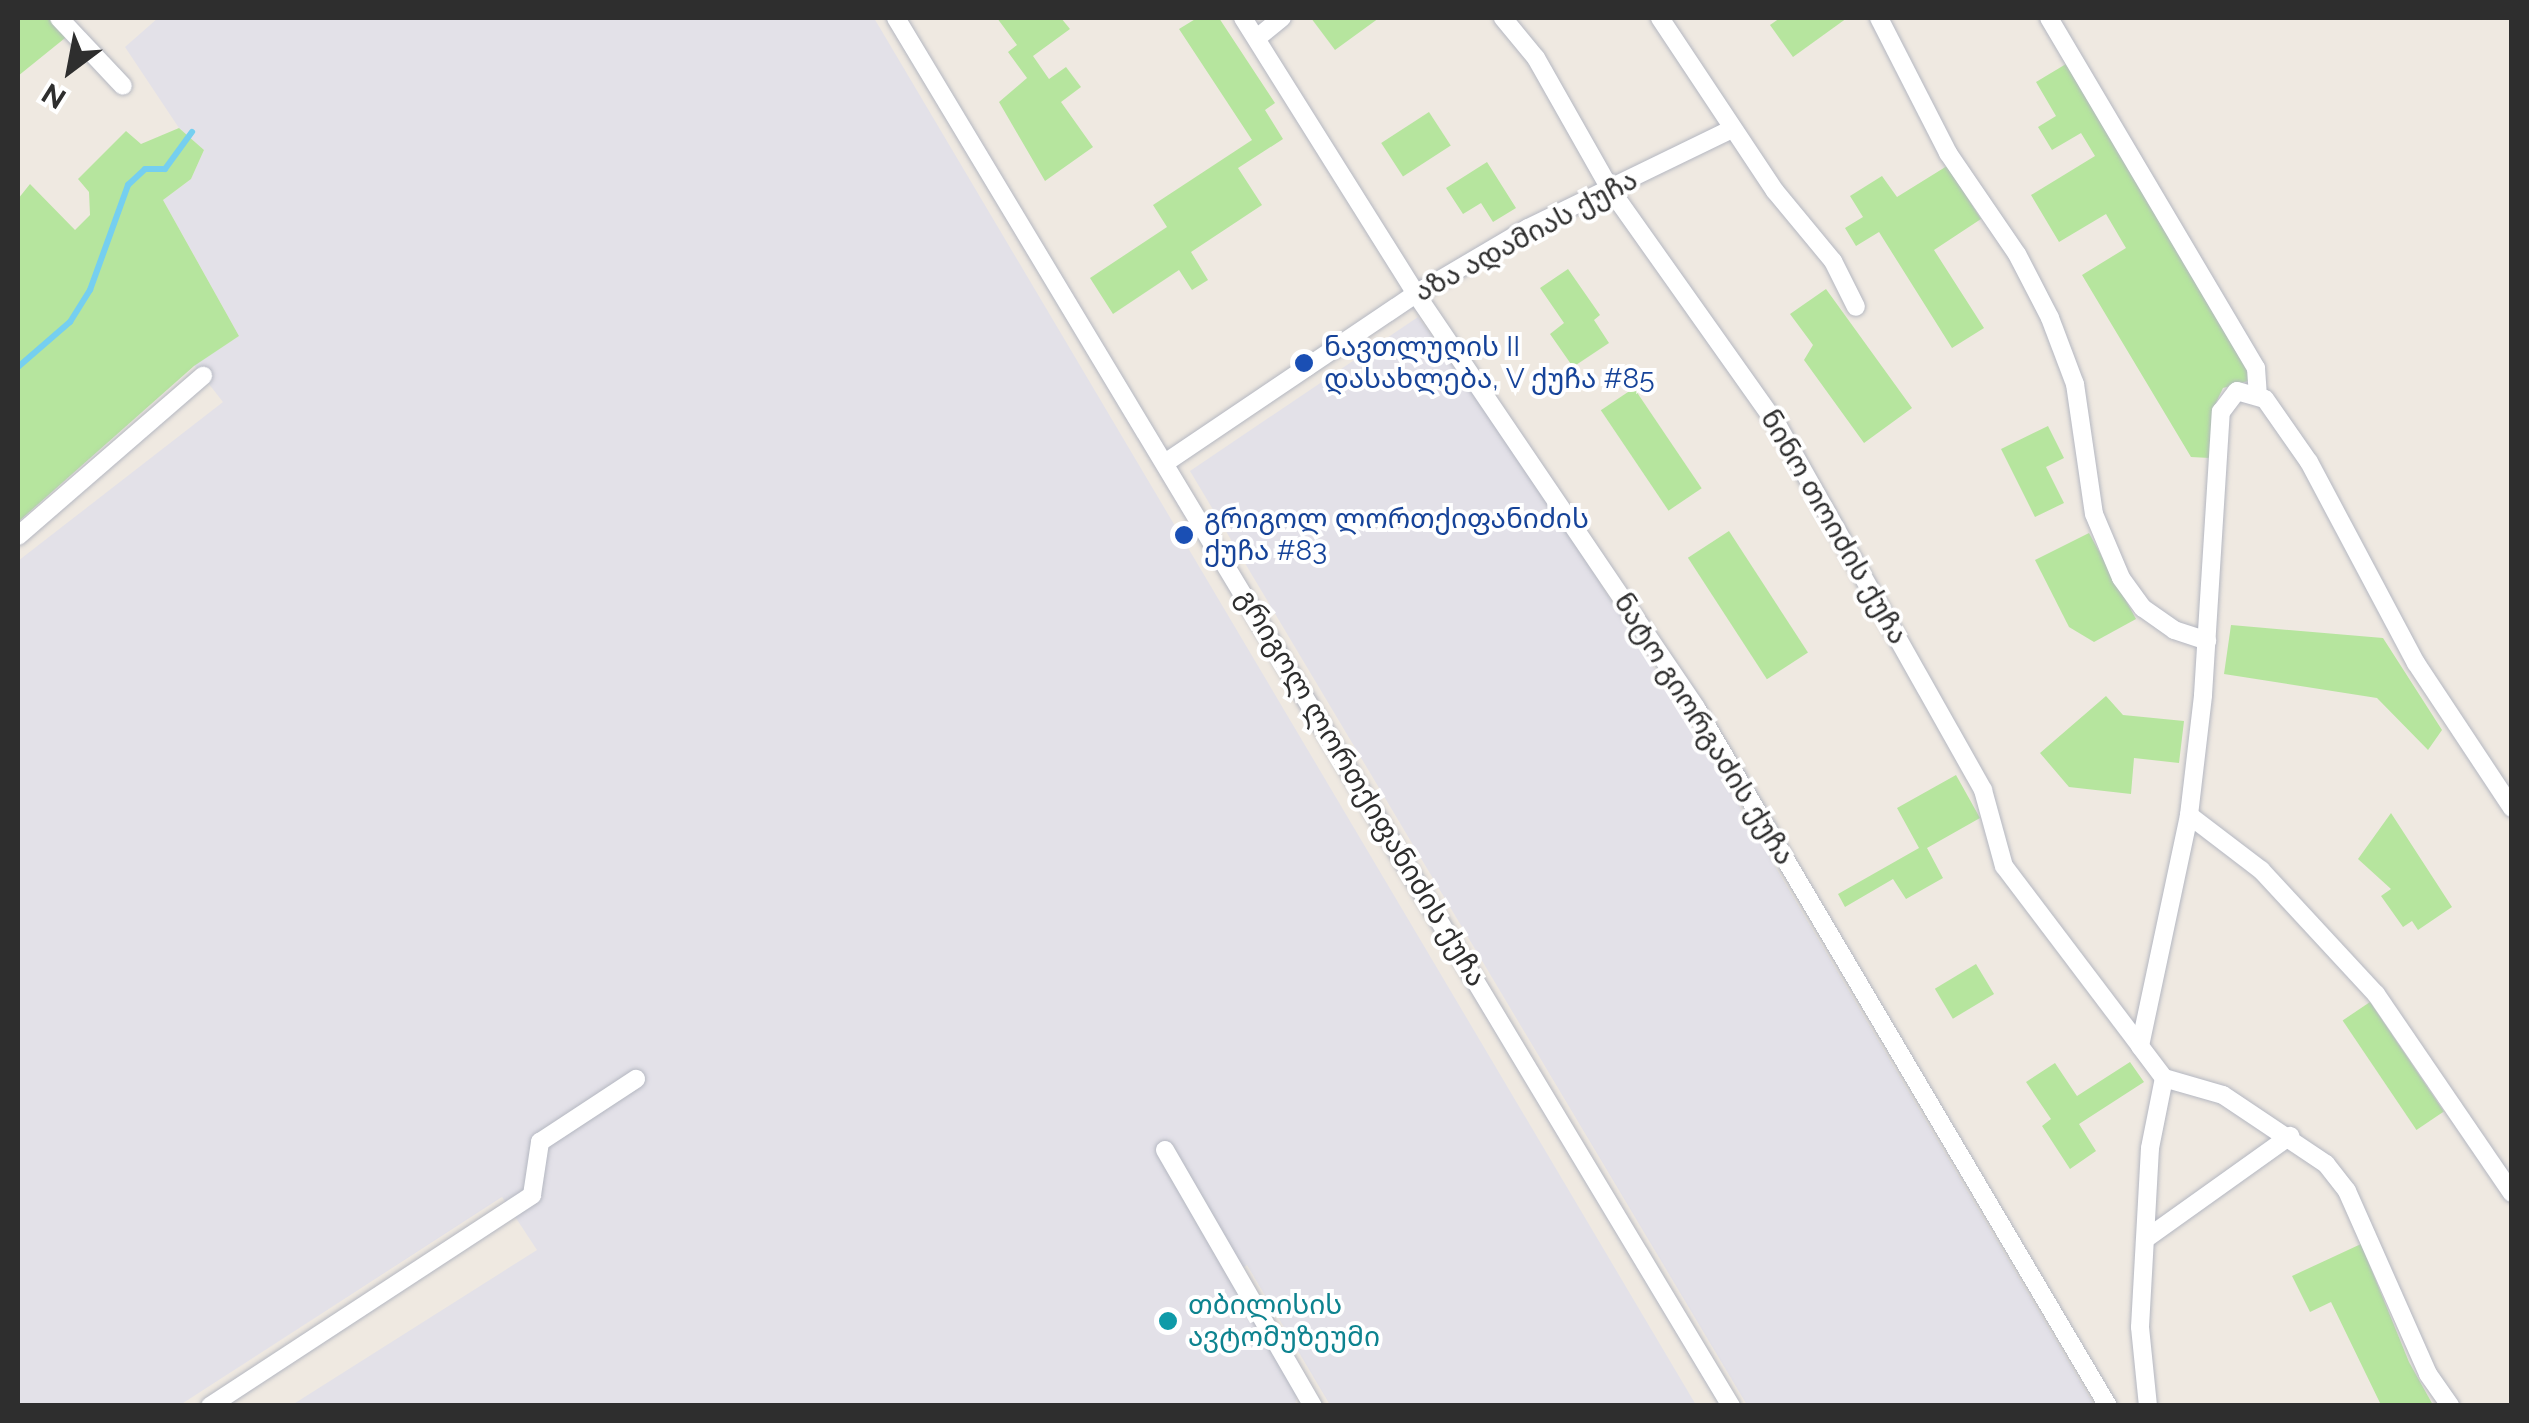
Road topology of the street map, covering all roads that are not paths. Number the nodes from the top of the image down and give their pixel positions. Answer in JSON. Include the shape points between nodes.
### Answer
{"nodes":[{"id":1,"x":59,"y":18,"type":"edge"},
{"id":2,"x":896,"y":18,"type":"edge"},
{"id":3,"x":1243,"y":18,"type":"edge"},
{"id":4,"x":1282,"y":18,"type":"edge"},
{"id":5,"x":1503,"y":18,"type":"edge"},
{"id":6,"x":1660,"y":18,"type":"edge"},
{"id":7,"x":1879,"y":18,"type":"edge"},
{"id":8,"x":2049,"y":18,"type":"edge"},
{"id":9,"x":1256,"y":38,"type":"junction"},
{"id":10,"x":123,"y":86,"type":"dead end"},
{"id":11,"x":1732,"y":129,"type":"junction"},
{"id":12,"x":1610,"y":189,"type":"junction"},
{"id":13,"x":1416,"y":294,"type":"junction"},
{"id":14,"x":1856,"y":307,"type":"dead end"},
{"id":15,"x":203,"y":376,"type":"dead end"},
{"id":16,"x":2258,"y":395,"type":"junction"},
{"id":17,"x":1166,"y":463,"type":"junction"},
{"id":18,"x":18,"y":536,"type":"edge"},
{"id":19,"x":2207,"y":640,"type":"junction"},
{"id":20,"x":2512,"y":808,"type":"edge"},
{"id":21,"x":2188,"y":814,"type":"junction"},
{"id":22,"x":2140,"y":1046,"type":"junction"},
{"id":23,"x":2164,"y":1078,"type":"junction"},
{"id":24,"x":636,"y":1079,"type":"dead end"},
{"id":25,"x":2290,"y":1136,"type":"junction"},
{"id":26,"x":1165,"y":1150,"type":"dead end"},
{"id":27,"x":2512,"y":1192,"type":"edge"},
{"id":28,"x":2146,"y":1238,"type":"junction"},
{"id":29,"x":210,"y":1406,"type":"edge"},
{"id":30,"x":1313,"y":1406,"type":"edge"},
{"id":31,"x":1731,"y":1406,"type":"edge"},
{"id":32,"x":2108,"y":1406,"type":"edge"},
{"id":33,"x":2148,"y":1406,"type":"edge"},
{"id":34,"x":2450,"y":1406,"type":"edge"}],
"edges":[{"from":1,"to":10,"type":"street"},
{"from":2,"to":17,"type":"street","name":"გრიგოლ ლორთქიფანიძის ქუჩა"},
{"from":3,"to":9,"type":"street","name":"ნატო გიორგაძის ქუჩა"},
{"from":4,"to":9,"type":"street"},
{"from":5,"to":12,"type":"street","name":"ნინო თოიძის ქუჩა","via":[[1536,58]]},
{"from":6,"to":11,"type":"street"},
{"from":7,"to":19,"type":"street","via":[[1948,153],[2017,254],[2050,318],[2074,384],[2094,514],[2121,578],[2143,608],[2174,630]]},
{"from":8,"to":16,"type":"street","via":[[2256,368]]},
{"from":9,"to":13,"type":"street","name":"ნატო გიორგაძის ქუჩა"},
{"from":11,"to":12,"type":"street","name":"აზა ადამიას ქუჩა"},
{"from":11,"to":14,"type":"street","via":[[1833,261]]},
{"from":12,"to":13,"type":"street","name":"აზა ადამიას ქუჩა"},
{"from":12,"to":22,"type":"street","name":"ნინო თოიძის ქუჩა","via":[[1778,426],[1983,790],[2004,866]]},
{"from":13,"to":17,"type":"street","name":"აზა ადამიას ქუჩა"},
{"from":13,"to":32,"type":"street","name":"ნატო გიორგაძის ქუჩა","via":[[1696,708]]},
{"from":15,"to":18,"type":"street"},
{"from":16,"to":19,"type":"street","via":[[2238,391],[2221,412]]},
{"from":16,"to":20,"type":"street","via":[[2310,462],[2416,662]]},
{"from":17,"to":31,"type":"street","name":"გრიგოლ ლორთქიფანიძის ქუჩა"},
{"from":19,"to":21,"type":"street"},
{"from":21,"to":22,"type":"street"},
{"from":21,"to":27,"type":"street","via":[[2261,870],[2376,994]]},
{"from":22,"to":23,"type":"street","name":"ნინო თოიძის ქუჩა"},
{"from":23,"to":25,"type":"street","via":[[2223,1095]]},
{"from":23,"to":28,"type":"street","via":[[2150,1148]]},
{"from":24,"to":29,"type":"street","via":[[540,1142],[532,1195]]},
{"from":25,"to":28,"type":"street"},
{"from":25,"to":34,"type":"street","via":[[2346,1192],[2428,1374]]},
{"from":26,"to":30,"type":"street"},
{"from":28,"to":33,"type":"street","via":[[2140,1327]]}]}
